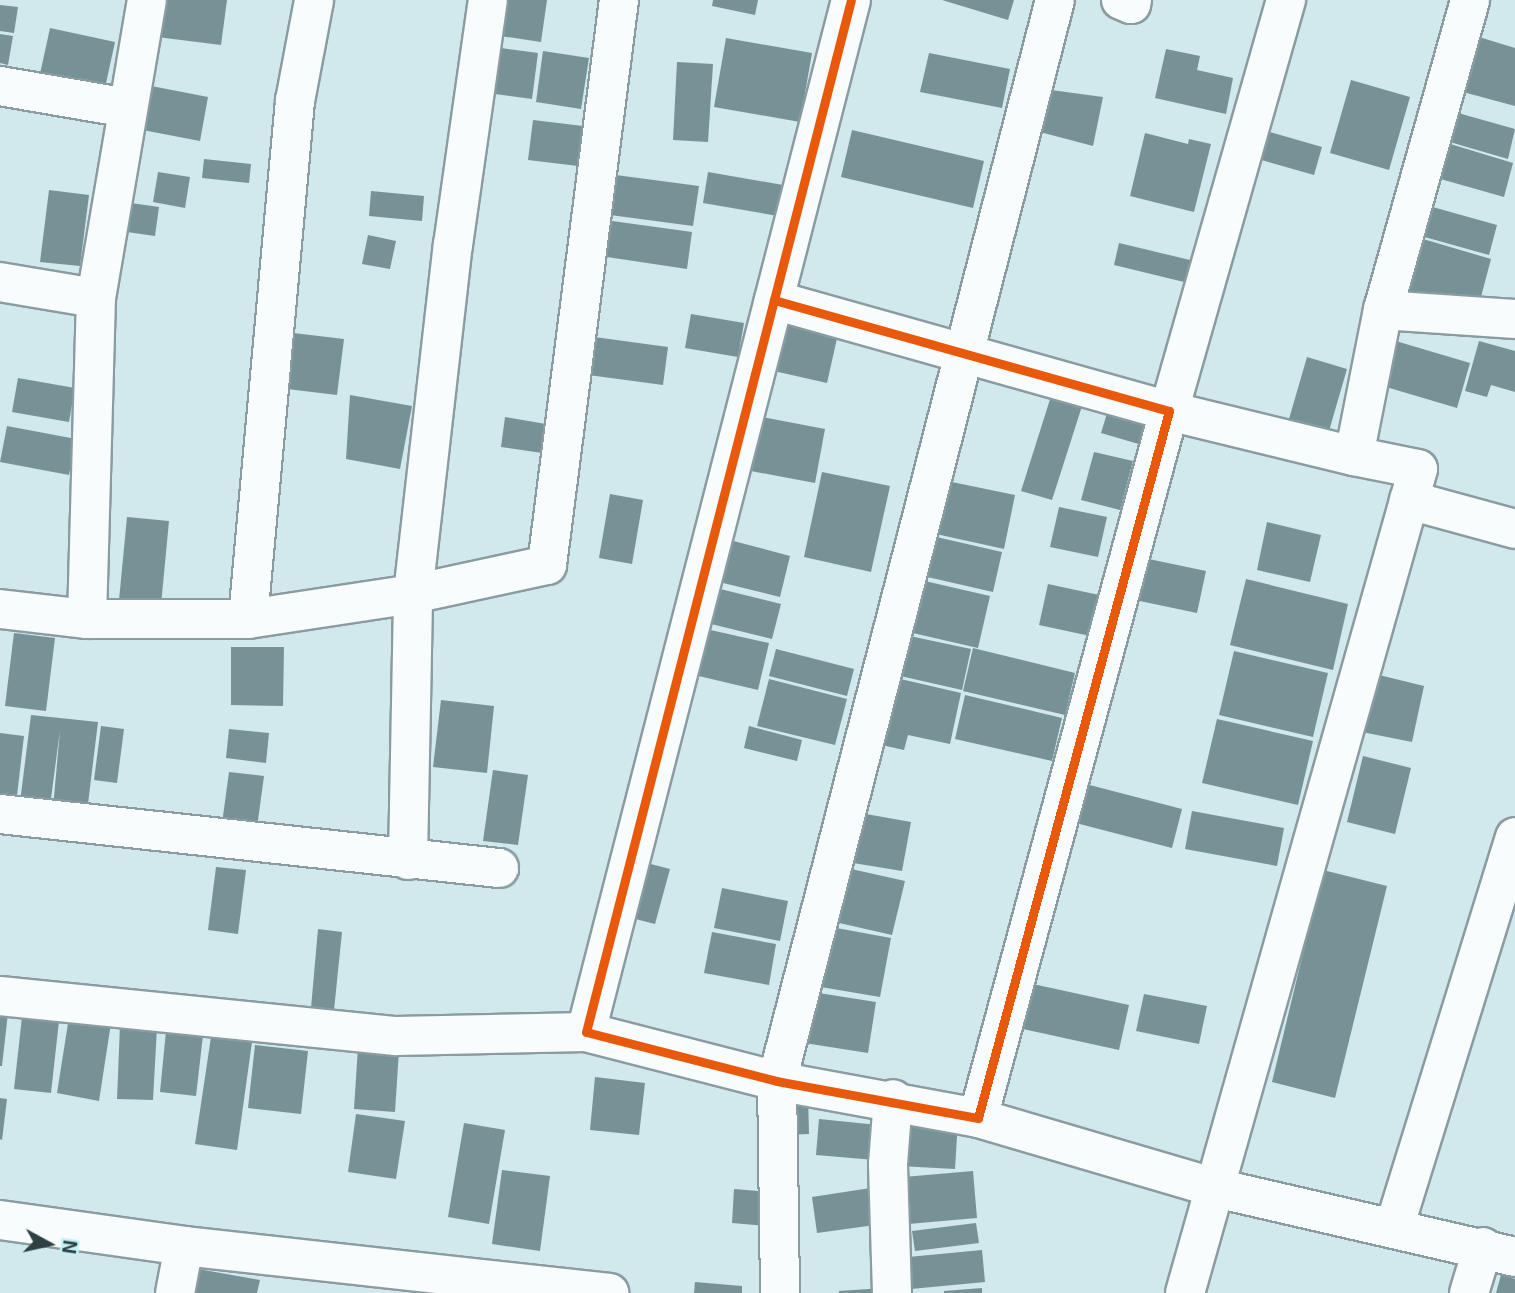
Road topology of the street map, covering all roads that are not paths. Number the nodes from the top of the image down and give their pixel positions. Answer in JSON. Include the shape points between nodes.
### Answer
{"nodes":[{"id":1,"x":147,"y":0,"type":"edge"},
{"id":2,"x":314,"y":0,"type":"edge"},
{"id":3,"x":488,"y":0,"type":"edge"},
{"id":4,"x":619,"y":0,"type":"edge"},
{"id":5,"x":851,"y":0,"type":"edge"},
{"id":6,"x":1055,"y":0,"type":"edge"},
{"id":7,"x":1121,"y":0,"type":"edge"},
{"id":8,"x":1132,"y":0,"type":"edge"},
{"id":9,"x":1286,"y":0,"type":"edge"},
{"id":10,"x":1470,"y":0,"type":"edge"},
{"id":11,"x":0,"y":86,"type":"edge"},
{"id":12,"x":128,"y":108,"type":"junction"},
{"id":13,"x":0,"y":282,"type":"edge"},
{"id":14,"x":96,"y":298,"type":"junction"},
{"id":15,"x":774,"y":300,"type":"junction"},
{"id":16,"x":1383,"y":310,"type":"junction"},
{"id":17,"x":1515,"y":319,"type":"edge"},
{"id":18,"x":964,"y":354,"type":"junction"},
{"id":19,"x":1169,"y":411,"type":"junction"},
{"id":20,"x":1354,"y":456,"type":"junction"},
{"id":21,"x":1409,"y":500,"type":"junction"},
{"id":22,"x":1515,"y":529,"type":"edge"},
{"id":23,"x":413,"y":594,"type":"junction"},
{"id":24,"x":0,"y":609,"type":"edge"},
{"id":25,"x":87,"y":619,"type":"junction"},
{"id":26,"x":248,"y":619,"type":"junction"},
{"id":27,"x":0,"y":814,"type":"edge"},
{"id":28,"x":1515,"y":837,"type":"edge"},
{"id":29,"x":408,"y":860,"type":"junction"},
{"id":30,"x":499,"y":868,"type":"dead end"},
{"id":31,"x":0,"y":996,"type":"edge"},
{"id":32,"x":586,"y":1032,"type":"junction"},
{"id":33,"x":777,"y":1081,"type":"junction"},
{"id":34,"x":893,"y":1099,"type":"junction"},
{"id":35,"x":978,"y":1118,"type":"junction"},
{"id":36,"x":1216,"y":1188,"type":"junction"},
{"id":37,"x":0,"y":1220,"type":"edge"},
{"id":38,"x":1394,"y":1228,"type":"junction"},
{"id":39,"x":184,"y":1246,"type":"junction"},
{"id":40,"x":1499,"y":1252,"type":"edge"},
{"id":41,"x":462,"y":1285,"type":"edge"},
{"id":42,"x":175,"y":1293,"type":"edge"},
{"id":43,"x":609,"y":1293,"type":"edge"},
{"id":44,"x":780,"y":1293,"type":"edge"},
{"id":45,"x":892,"y":1293,"type":"edge"},
{"id":46,"x":1185,"y":1293,"type":"edge"},
{"id":47,"x":1469,"y":1293,"type":"edge"}],
"edges":[{"from":1,"to":12,"type":"street"},
{"from":2,"to":26,"type":"street","via":[[295,101]]},
{"from":3,"to":23,"type":"street","via":[[453,245]]},
{"from":4,"to":23,"type":"street","via":[[547,565]]},
{"from":5,"to":15,"type":"street"},
{"from":6,"to":18,"type":"street"},
{"from":7,"to":8,"type":"street","via":[[1130,4]]},
{"from":9,"to":19,"type":"street"},
{"from":10,"to":16,"type":"street"},
{"from":11,"to":12,"type":"street"},
{"from":12,"to":14,"type":"street"},
{"from":13,"to":14,"type":"street"},
{"from":14,"to":25,"type":"street"},
{"from":15,"to":18,"type":"street"},
{"from":15,"to":32,"type":"street"},
{"from":16,"to":17,"type":"street"},
{"from":16,"to":20,"type":"street"},
{"from":18,"to":19,"type":"street"},
{"from":18,"to":33,"type":"street"},
{"from":19,"to":20,"type":"street"},
{"from":19,"to":35,"type":"street"},
{"from":20,"to":21,"type":"street","via":[[1418,469]]},
{"from":21,"to":22,"type":"street"},
{"from":21,"to":36,"type":"street"},
{"from":23,"to":26,"type":"street"},
{"from":23,"to":29,"type":"street"},
{"from":24,"to":25,"type":"street"},
{"from":25,"to":26,"type":"street"},
{"from":27,"to":29,"type":"street"},
{"from":28,"to":38,"type":"street"},
{"from":29,"to":30,"type":"street"},
{"from":31,"to":32,"type":"street","via":[[396,1036]]},
{"from":32,"to":33,"type":"street"},
{"from":33,"to":34,"type":"street"},
{"from":33,"to":44,"type":"street"},
{"from":34,"to":35,"type":"street"},
{"from":34,"to":45,"type":"street","via":[[888,1164]]},
{"from":35,"to":36,"type":"street"},
{"from":36,"to":38,"type":"street"},
{"from":36,"to":46,"type":"street"},
{"from":37,"to":39,"type":"street"},
{"from":38,"to":40,"type":"street"},
{"from":39,"to":41,"type":"street"},
{"from":39,"to":42,"type":"street"},
{"from":40,"to":47,"type":"street"},
{"from":41,"to":43,"type":"street"}]}
